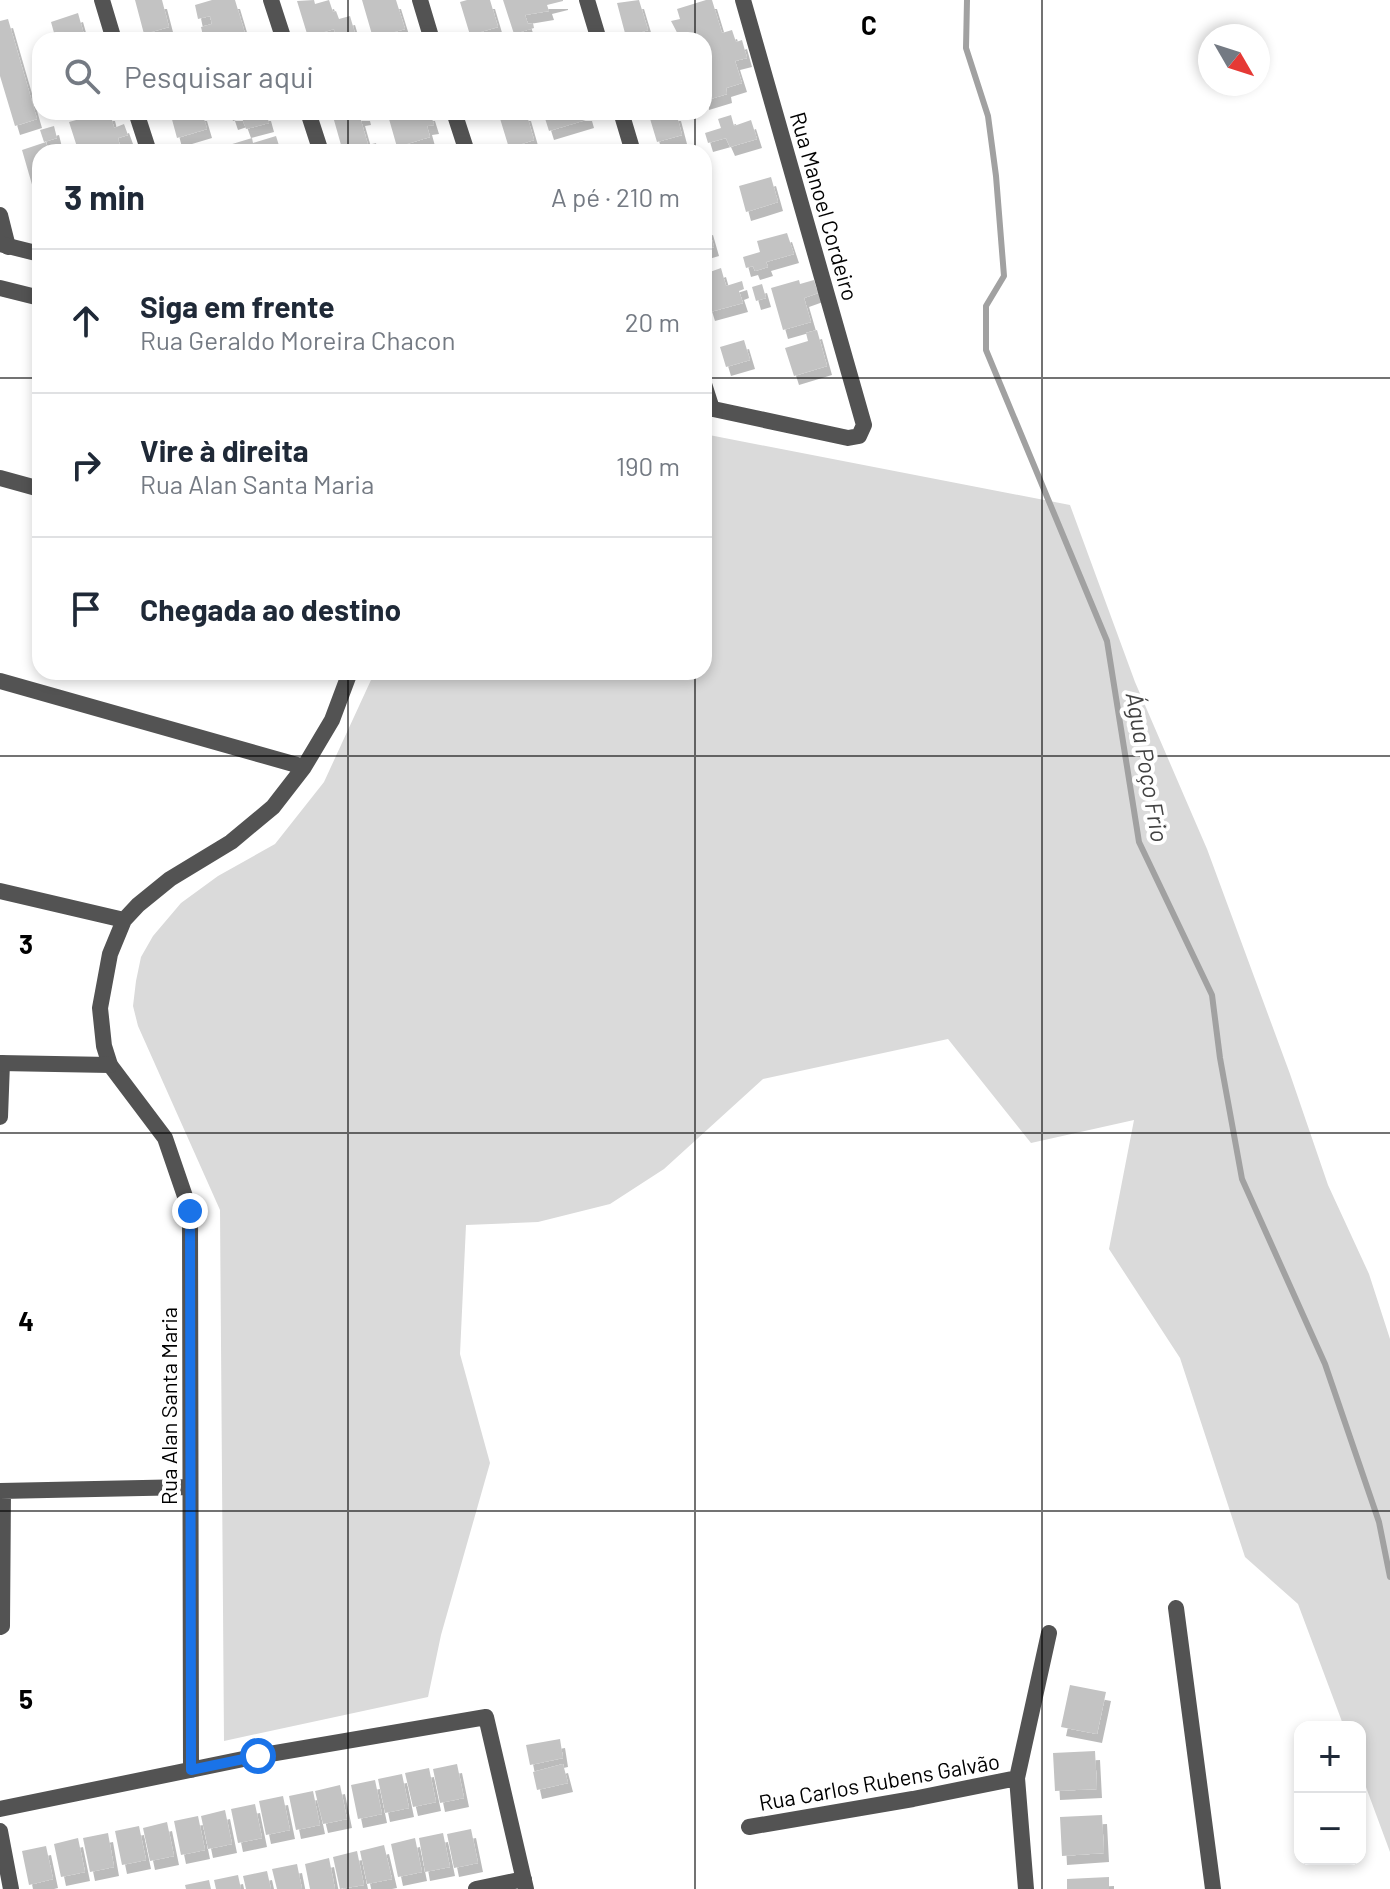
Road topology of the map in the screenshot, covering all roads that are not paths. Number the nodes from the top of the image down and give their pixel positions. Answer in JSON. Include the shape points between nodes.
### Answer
{"nodes":[{"id":1,"x":102,"y":0,"type":"edge"},
{"id":2,"x":271,"y":0,"type":"edge"},
{"id":3,"x":420,"y":0,"type":"edge"},
{"id":4,"x":587,"y":0,"type":"edge"},
{"id":5,"x":743,"y":0,"type":"edge"},
{"id":6,"x":112,"y":32,"type":"edge"},
{"id":7,"x":281,"y":32,"type":"edge"},
{"id":8,"x":430,"y":32,"type":"edge"},
{"id":9,"x":597,"y":32,"type":"edge"},
{"id":10,"x":139,"y":120,"type":"edge"},
{"id":11,"x":311,"y":120,"type":"edge"},
{"id":12,"x":457,"y":120,"type":"edge"},
{"id":13,"x":623,"y":120,"type":"edge"},
{"id":14,"x":146,"y":144,"type":"edge"},
{"id":15,"x":318,"y":144,"type":"edge"},
{"id":16,"x":464,"y":144,"type":"edge"},
{"id":17,"x":631,"y":144,"type":"edge"},
{"id":18,"x":0,"y":215,"type":"edge"},
{"id":19,"x":4,"y":246,"type":"edge"},
{"id":20,"x":32,"y":252,"type":"edge"},
{"id":21,"x":0,"y":288,"type":"edge"},
{"id":22,"x":32,"y":296,"type":"edge"},
{"id":23,"x":712,"y":409,"type":"edge"},
{"id":24,"x":0,"y":478,"type":"edge"},
{"id":25,"x":32,"y":487,"type":"edge"},
{"id":26,"x":347,"y":680,"type":"edge"},
{"id":27,"x":0,"y":681,"type":"edge"},
{"id":28,"x":304,"y":767,"type":"junction"},
{"id":29,"x":0,"y":891,"type":"edge"},
{"id":30,"x":124,"y":920,"type":"junction"},
{"id":31,"x":1,"y":1063,"type":"edge"},
{"id":32,"x":110,"y":1065,"type":"junction"},
{"id":33,"x":0,"y":1117,"type":"edge"},
{"id":34,"x":190,"y":1487,"type":"junction"},
{"id":35,"x":2,"y":1491,"type":"edge"},
{"id":36,"x":1176,"y":1608,"type":"dead end"},
{"id":37,"x":0,"y":1627,"type":"edge"},
{"id":38,"x":1049,"y":1633,"type":"dead end"},
{"id":39,"x":191,"y":1770,"type":"junction"},
{"id":40,"x":1017,"y":1778,"type":"junction"},
{"id":41,"x":0,"y":1809,"type":"edge"},
{"id":42,"x":749,"y":1827,"type":"dead end"},
{"id":43,"x":0,"y":1831,"type":"edge"},
{"id":44,"x":525,"y":1884,"type":"edge"},
{"id":45,"x":11,"y":1889,"type":"edge"},
{"id":46,"x":476,"y":1889,"type":"edge"},
{"id":47,"x":1026,"y":1889,"type":"edge"},
{"id":48,"x":1213,"y":1889,"type":"edge"}],
"edges":[{"from":1,"to":6,"type":"street"},
{"from":2,"to":7,"type":"street"},
{"from":3,"to":8,"type":"street"},
{"from":4,"to":9,"type":"street"},
{"from":5,"to":23,"type":"street","name":"Rua Manoel Cordeiro","via":[[864,425],[859,436],[848,438]]},
{"from":10,"to":14,"type":"street"},
{"from":11,"to":15,"type":"street"},
{"from":12,"to":16,"type":"street"},
{"from":13,"to":17,"type":"street"},
{"from":18,"to":19,"type":"street"},
{"from":19,"to":20,"type":"street"},
{"from":21,"to":22,"type":"street"},
{"from":24,"to":25,"type":"street"},
{"from":26,"to":28,"type":"street","via":[[332,720]]},
{"from":27,"to":28,"type":"street"},
{"from":28,"to":30,"type":"street","via":[[253,825],[170,879]]},
{"from":29,"to":30,"type":"street"},
{"from":30,"to":32,"type":"street","via":[[110,954],[100,1008]]},
{"from":31,"to":32,"type":"street"},
{"from":31,"to":33,"type":"street"},
{"from":32,"to":34,"type":"street","name":"Rua Alan Santa Maria","via":[[165,1138],[190,1211]]},
{"from":34,"to":35,"type":"street"},
{"from":34,"to":39,"type":"street","name":"Rua Alan Santa Maria"},
{"from":35,"to":37,"type":"street"},
{"from":36,"to":48,"type":"street"},
{"from":38,"to":40,"type":"street"},
{"from":39,"to":41,"type":"street"},
{"from":39,"to":44,"type":"street","via":[[486,1717]]},
{"from":40,"to":42,"type":"street","name":"Rua Carlos Rubens Galvão"},
{"from":40,"to":47,"type":"street"},
{"from":43,"to":45,"type":"street"},
{"from":44,"to":46,"type":"street"}]}
